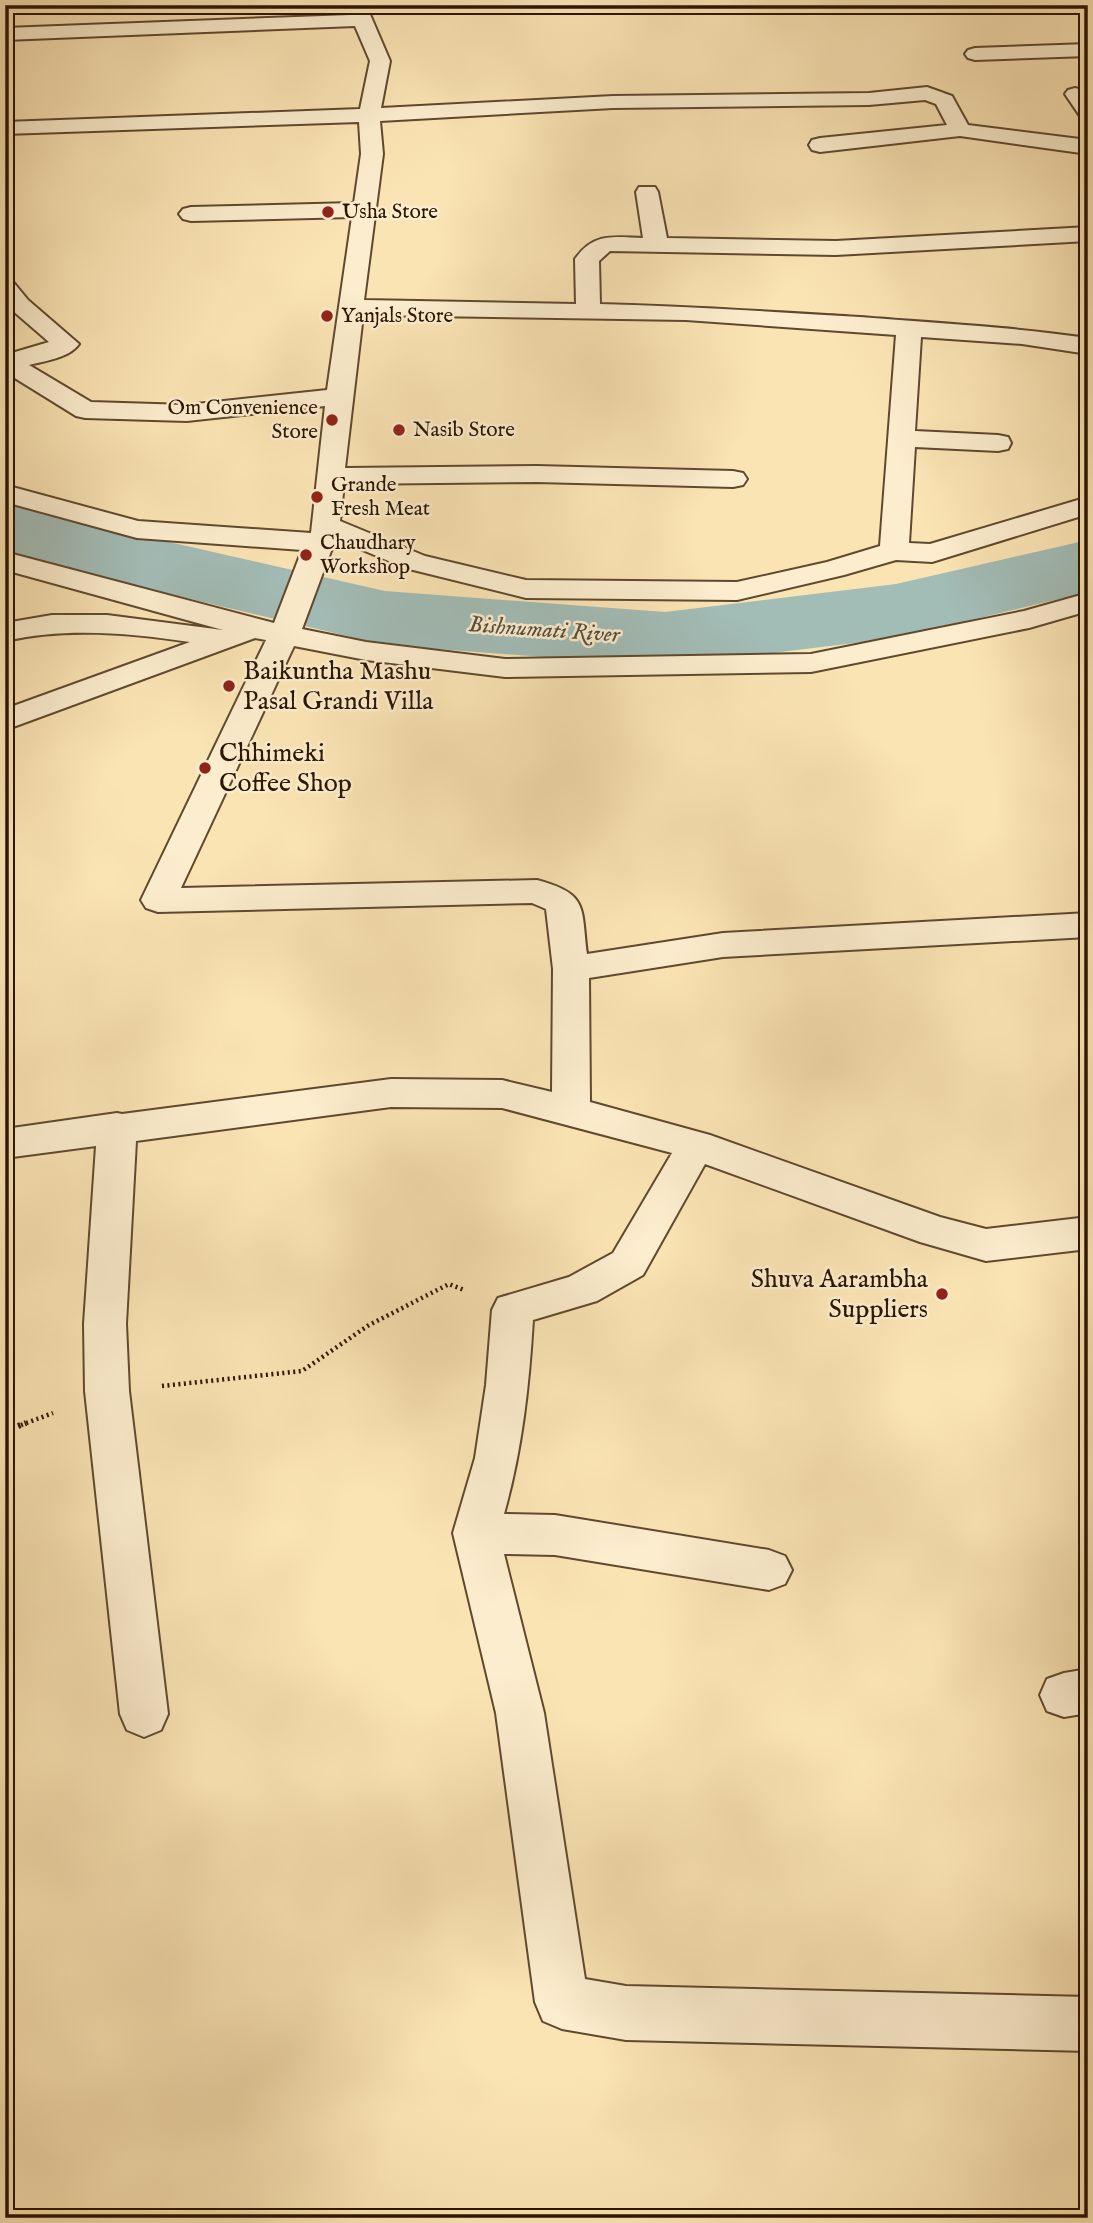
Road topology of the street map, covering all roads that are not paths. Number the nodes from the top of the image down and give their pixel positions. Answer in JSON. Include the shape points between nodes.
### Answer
{"nodes":[{"id":1,"x":360,"y":13,"type":"edge"},
{"id":2,"x":5,"y":34,"type":"edge"},
{"id":3,"x":1088,"y":50,"type":"edge"},
{"id":4,"x":975,"y":54,"type":"dead end"},
{"id":5,"x":369,"y":115,"type":"junction"},
{"id":6,"x":5,"y":128,"type":"edge"},
{"id":7,"x":960,"y":130,"type":"junction"},
{"id":8,"x":820,"y":145,"type":"dead end"},
{"id":9,"x":1088,"y":147,"type":"edge"},
{"id":10,"x":647,"y":192,"type":"dead end"},
{"id":11,"x":365,"y":210,"type":"junction"},
{"id":12,"x":191,"y":214,"type":"dead end"},
{"id":13,"x":1088,"y":234,"type":"edge"},
{"id":14,"x":656,"y":245,"type":"junction"},
{"id":15,"x":5,"y":288,"type":"edge"},
{"id":16,"x":352,"y":307,"type":"junction"},
{"id":17,"x":588,"y":312,"type":"junction"},
{"id":18,"x":909,"y":328,"type":"junction"},
{"id":19,"x":1088,"y":346,"type":"edge"},
{"id":20,"x":6,"y":362,"type":"edge"},
{"id":21,"x":339,"y":397,"type":"junction"},
{"id":22,"x":903,"y":438,"type":"junction"},
{"id":23,"x":998,"y":443,"type":"dead end"},
{"id":24,"x":333,"y":476,"type":"junction"},
{"id":25,"x":733,"y":480,"type":"dead end"},
{"id":26,"x":5,"y":493,"type":"edge"},
{"id":27,"x":1088,"y":505,"type":"edge"},
{"id":28,"x":323,"y":538,"type":"junction"},
{"id":29,"x":894,"y":551,"type":"junction"},
{"id":30,"x":5,"y":561,"type":"edge"},
{"id":31,"x":1088,"y":602,"type":"edge"},
{"id":32,"x":287,"y":629,"type":"junction"},
{"id":33,"x":5,"y":632,"type":"edge"},
{"id":34,"x":238,"y":634,"type":"junction"},
{"id":35,"x":5,"y":720,"type":"edge"},
{"id":36,"x":1088,"y":925,"type":"edge"},
{"id":37,"x":571,"y":969,"type":"junction"},
{"id":38,"x":571,"y":1111,"type":"junction"},
{"id":39,"x":117,"y":1128,"type":"junction"},
{"id":40,"x":5,"y":1144,"type":"edge"},
{"id":41,"x":696,"y":1146,"type":"junction"},
{"id":42,"x":1088,"y":1233,"type":"edge"},
{"id":43,"x":476,"y":1533,"type":"junction"},
{"id":44,"x":769,"y":1570,"type":"dead end"},
{"id":45,"x":144,"y":1714,"type":"dead end"},
{"id":46,"x":1088,"y":2024,"type":"edge"}],
"edges":[{"from":1,"to":2,"type":"street"},
{"from":1,"to":5,"type":"street","via":[[380,61]]},
{"from":3,"to":4,"type":"street"},
{"from":5,"to":6,"type":"street"},
{"from":5,"to":7,"type":"street","via":[[613,102],[869,99],[926,93],[945,100]]},
{"from":5,"to":11,"type":"street","via":[[372,154]]},
{"from":7,"to":8,"type":"street"},
{"from":7,"to":9,"type":"street"},
{"from":10,"to":14,"type":"street"},
{"from":11,"to":12,"type":"street"},
{"from":11,"to":16,"type":"street"},
{"from":13,"to":14,"type":"street","via":[[836,248]]},
{"from":14,"to":17,"type":"street","via":[[604,244],[587,260]]},
{"from":15,"to":20,"type":"street","via":[[66,344]]},
{"from":16,"to":17,"type":"street"},
{"from":16,"to":21,"type":"street"},
{"from":17,"to":18,"type":"street","via":[[686,313]]},
{"from":18,"to":19,"type":"street"},
{"from":18,"to":22,"type":"street"},
{"from":20,"to":21,"type":"street","via":[[85,410],[187,413]]},
{"from":21,"to":24,"type":"street"},
{"from":22,"to":23,"type":"street"},
{"from":22,"to":29,"type":"street"},
{"from":24,"to":25,"type":"street","via":[[537,474]]},
{"from":24,"to":28,"type":"street"},
{"from":26,"to":28,"type":"street","via":[[137,529]]},
{"from":27,"to":29,"type":"street","via":[[932,553]]},
{"from":28,"to":29,"type":"street","via":[[526,589],[737,591]]},
{"from":28,"to":32,"type":"street"},
{"from":30,"to":34,"type":"street"},
{"from":31,"to":32,"type":"street","via":[[1029,619],[811,663],[505,668],[366,651]]},
{"from":32,"to":34,"type":"street"},
{"from":32,"to":37,"type":"street","via":[[158,900],[537,891],[563,904]]},
{"from":33,"to":34,"type":"street","via":[[29,625],[70,624]]},
{"from":34,"to":35,"type":"street"},
{"from":36,"to":37,"type":"street","via":[[723,945]]},
{"from":37,"to":38,"type":"street"},
{"from":38,"to":39,"type":"street","via":[[502,1094],[391,1093]]},
{"from":38,"to":41,"type":"street"},
{"from":39,"to":40,"type":"street"},
{"from":39,"to":45,"type":"street","via":[[105,1324],[107,1391]]},
{"from":41,"to":42,"type":"street","via":[[934,1231],[986,1245]]},
{"from":41,"to":43,"type":"street","via":[[628,1264],[582,1289],[513,1310],[497,1458]]},
{"from":43,"to":44,"type":"street","via":[[555,1535]]},
{"from":43,"to":46,"type":"street","via":[[520,1713],[562,2002],[626,2013]]}]}
